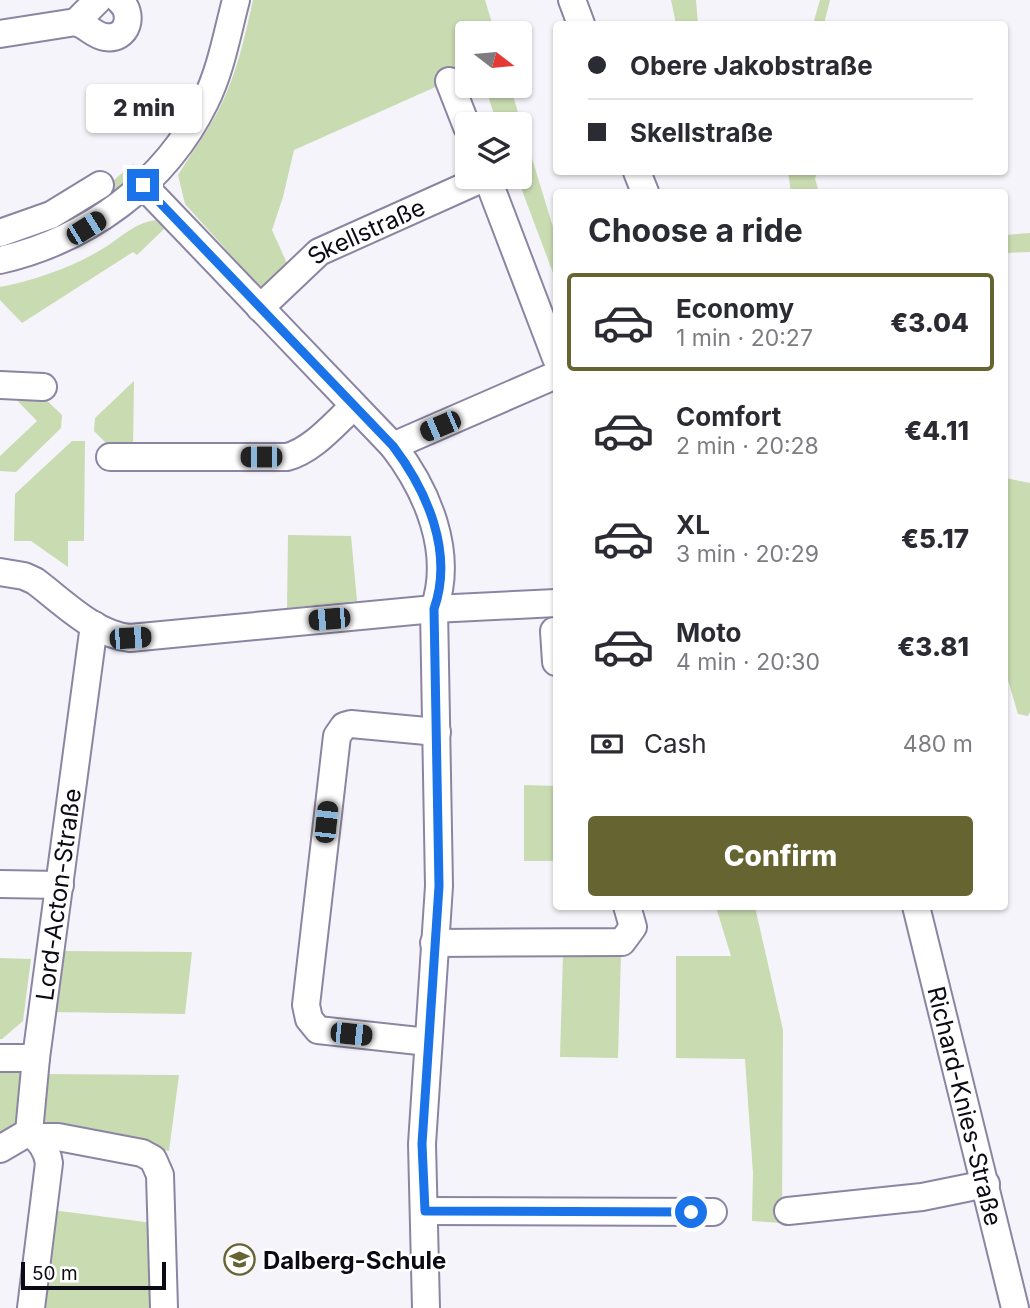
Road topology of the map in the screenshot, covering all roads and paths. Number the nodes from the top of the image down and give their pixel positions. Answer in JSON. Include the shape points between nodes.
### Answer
{"nodes":[{"id":1,"x":98,"y":0,"type":"edge"},
{"id":2,"x":119,"y":0,"type":"edge"},
{"id":3,"x":236,"y":0,"type":"edge"},
{"id":4,"x":572,"y":0,"type":"edge"},
{"id":5,"x":581,"y":21,"type":"edge"},
{"id":6,"x":76,"y":22,"type":"junction"},
{"id":7,"x":0,"y":34,"type":"edge"},
{"id":8,"x":449,"y":81,"type":"dead end"},
{"id":9,"x":461,"y":112,"type":"edge"},
{"id":10,"x":100,"y":185,"type":"dead end"},
{"id":11,"x":143,"y":185,"type":"junction"},
{"id":12,"x":459,"y":189,"type":"edge"},
{"id":13,"x":491,"y":189,"type":"edge"},
{"id":14,"x":0,"y":233,"type":"edge"},
{"id":15,"x":0,"y":260,"type":"edge"},
{"id":16,"x":260,"y":308,"type":"junction"},
{"id":17,"x":553,"y":350,"type":"edge"},
{"id":18,"x":553,"y":376,"type":"edge"},
{"id":19,"x":0,"y":385,"type":"edge"},
{"id":20,"x":44,"y":387,"type":"dead end"},
{"id":21,"x":354,"y":406,"type":"junction"},
{"id":22,"x":393,"y":446,"type":"junction"},
{"id":23,"x":110,"y":457,"type":"dead end"},
{"id":24,"x":0,"y":572,"type":"edge"},
{"id":25,"x":553,"y":603,"type":"edge"},
{"id":26,"x":434,"y":609,"type":"junction"},
{"id":27,"x":94,"y":625,"type":"junction"},
{"id":28,"x":437,"y":732,"type":"junction"},
{"id":29,"x":0,"y":884,"type":"edge"},
{"id":30,"x":60,"y":885,"type":"junction"},
{"id":31,"x":628,"y":910,"type":"edge"},
{"id":32,"x":917,"y":910,"type":"edge"},
{"id":33,"x":434,"y":943,"type":"junction"},
{"id":34,"x":428,"y":1042,"type":"junction"},
{"id":35,"x":0,"y":1058,"type":"edge"},
{"id":36,"x":36,"y":1058,"type":"junction"},
{"id":37,"x":32,"y":1134,"type":"junction"},
{"id":38,"x":0,"y":1149,"type":"edge"},
{"id":39,"x":986,"y":1184,"type":"junction"},
{"id":40,"x":425,"y":1211,"type":"junction"},
{"id":41,"x":788,"y":1211,"type":"dead end"},
{"id":42,"x":713,"y":1212,"type":"dead end"},
{"id":43,"x":31,"y":1308,"type":"edge"},
{"id":44,"x":164,"y":1308,"type":"edge"},
{"id":45,"x":426,"y":1308,"type":"edge"},
{"id":46,"x":1015,"y":1308,"type":"edge"}],
"edges":[{"from":1,"to":6,"type":"street"},
{"from":2,"to":6,"type":"street","via":[[129,17],[118,35],[100,36]]},
{"from":3,"to":11,"type":"street","via":[[205,103],[178,145]]},
{"from":4,"to":5,"type":"street"},
{"from":6,"to":7,"type":"street"},
{"from":8,"to":9,"type":"street"},
{"from":10,"to":14,"type":"street","via":[[51,215]]},
{"from":11,"to":15,"type":"street","via":[[86,228],[37,250]]},
{"from":11,"to":16,"type":"street"},
{"from":12,"to":16,"type":"street","name":"Skellstraße","via":[[319,252]]},
{"from":13,"to":17,"type":"street","name":"Skellstraße"},
{"from":16,"to":21,"type":"street"},
{"from":18,"to":22,"type":"street"},
{"from":19,"to":20,"type":"street"},
{"from":21,"to":22,"type":"street"},
{"from":21,"to":23,"type":"street","via":[[299,454],[287,457]]},
{"from":22,"to":26,"type":"street","via":[[418,482],[432,516],[440,569]]},
{"from":24,"to":27,"type":"street","via":[[35,581]]},
{"from":25,"to":26,"type":"street"},
{"from":26,"to":27,"type":"street","via":[[130,638]]},
{"from":26,"to":28,"type":"street"},
{"from":27,"to":30,"type":"street","name":"Lord-Acton-Straße"},
{"from":28,"to":33,"type":"street","via":[[439,886]]},
{"from":28,"to":34,"type":"street","via":[[351,724],[337,736],[306,1005],[312,1025],[325,1032]]},
{"from":29,"to":30,"type":"street"},
{"from":30,"to":36,"type":"street","name":"Lord-Acton-Straße"},
{"from":31,"to":33,"type":"street","via":[[633,927],[622,942]]},
{"from":32,"to":39,"type":"street","name":"Richard-Knies-Straße"},
{"from":33,"to":34,"type":"street"},
{"from":34,"to":40,"type":"street","via":[[422,1144]]},
{"from":35,"to":36,"type":"street"},
{"from":36,"to":37,"type":"street","name":"Lord-Acton-Straße"},
{"from":37,"to":38,"type":"street"},
{"from":37,"to":43,"type":"street","via":[[49,1163]]},
{"from":37,"to":44,"type":"street","via":[[142,1153],[156,1162]]},
{"from":39,"to":41,"type":"street","via":[[934,1195]]},
{"from":39,"to":46,"type":"street","name":"Richard-Knies-Straße"},
{"from":40,"to":42,"type":"street"},
{"from":40,"to":45,"type":"street"}]}
